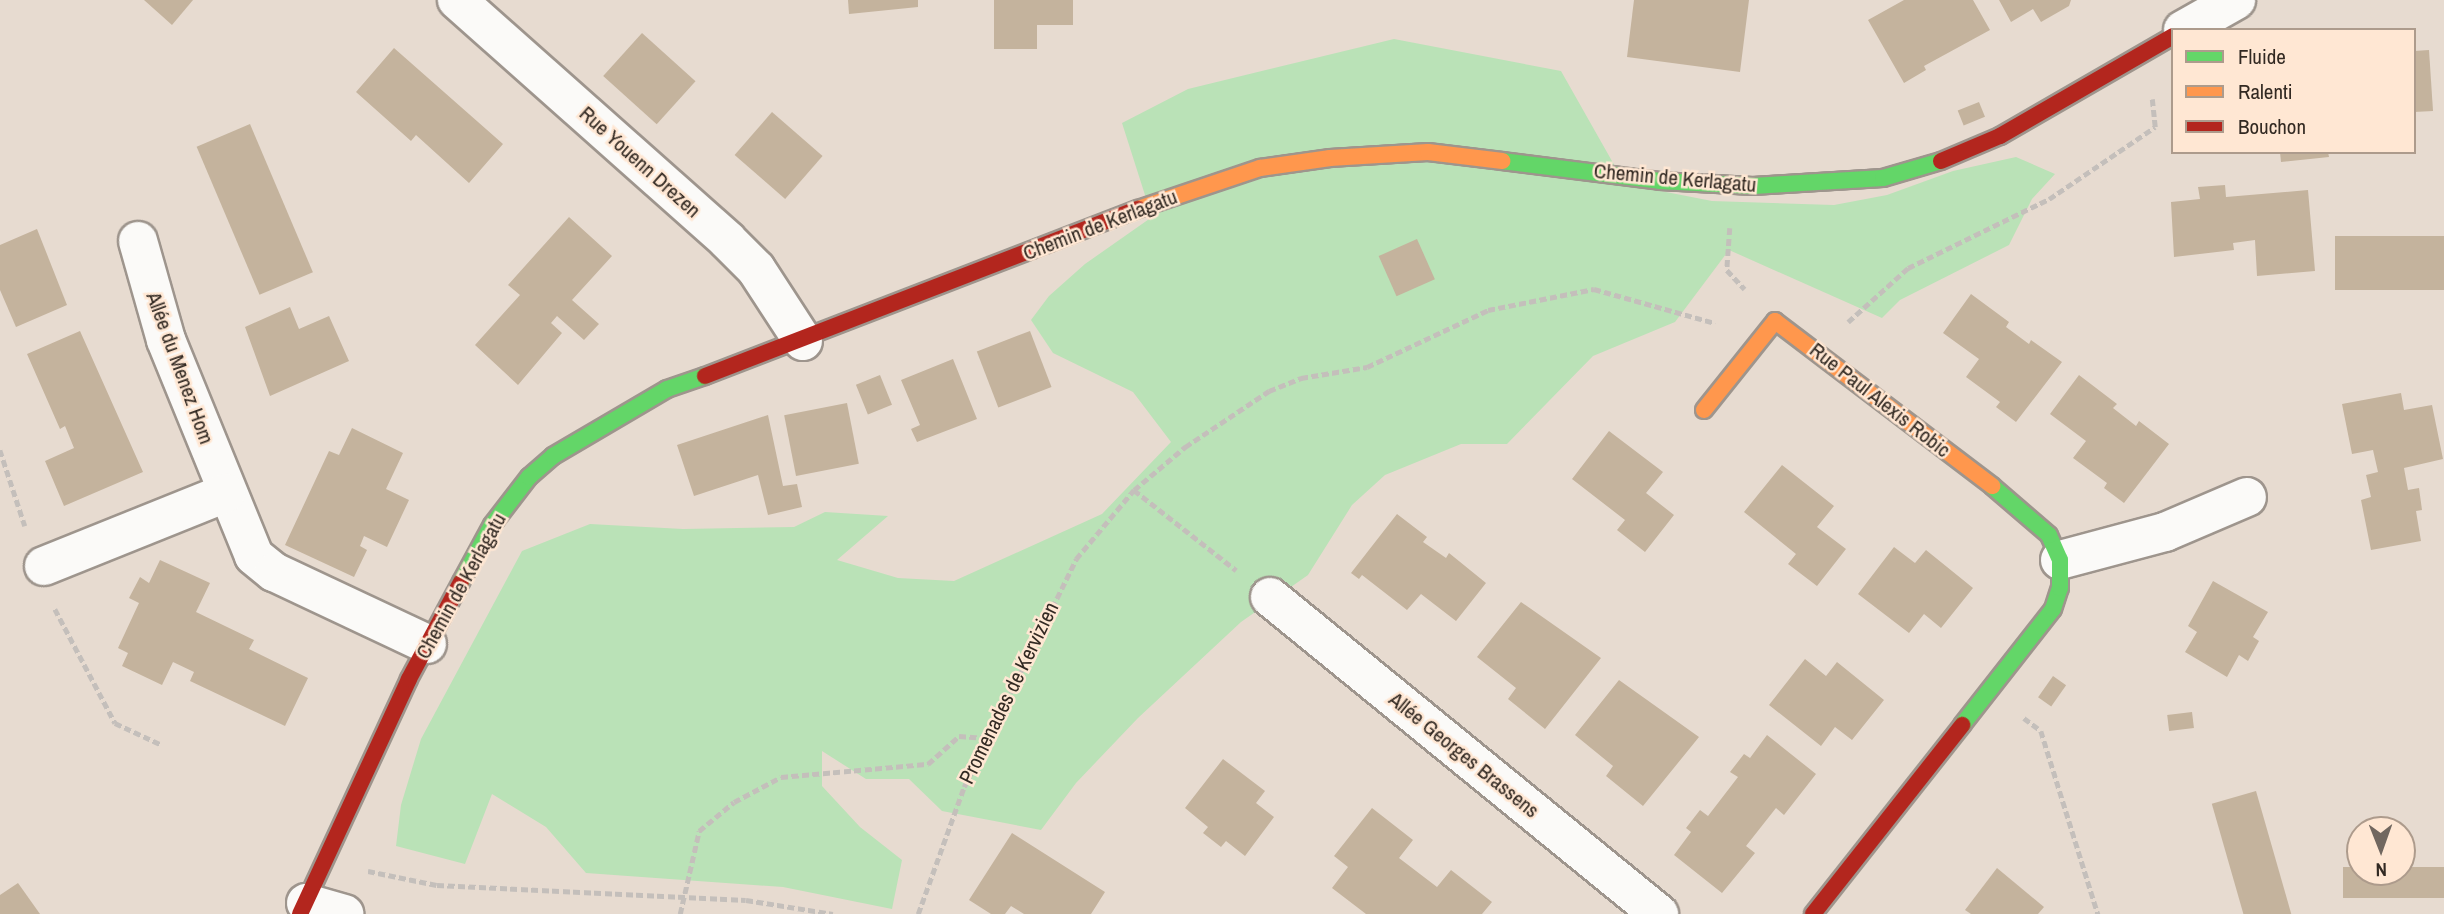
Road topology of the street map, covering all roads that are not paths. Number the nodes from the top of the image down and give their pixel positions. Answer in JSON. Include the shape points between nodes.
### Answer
{"nodes":[{"id":1,"x":457,"y":0,"type":"edge"},
{"id":2,"x":2236,"y":0,"type":"edge"},
{"id":3,"x":2187,"y":28,"type":"edge"},
{"id":4,"x":2171,"y":37,"type":"edge"},
{"id":5,"x":138,"y":241,"type":"dead end"},
{"id":6,"x":803,"y":341,"type":"junction"},
{"id":7,"x":1704,"y":410,"type":"dead end"},
{"id":8,"x":226,"y":493,"type":"junction"},
{"id":9,"x":2247,"y":497,"type":"dead end"},
{"id":10,"x":2060,"y":560,"type":"junction"},
{"id":11,"x":44,"y":566,"type":"road end"},
{"id":12,"x":1270,"y":597,"type":"road end"},
{"id":13,"x":428,"y":644,"type":"junction"},
{"id":14,"x":303,"y":908,"type":"edge"},
{"id":15,"x":344,"y":914,"type":"edge"},
{"id":16,"x":1659,"y":914,"type":"edge"},
{"id":17,"x":1813,"y":914,"type":"edge"}],
"edges":[{"from":1,"to":6,"type":"street","name":"Rue Youenn Drezen","via":[[727,240],[756,269]]},
{"from":2,"to":3,"type":"street"},
{"from":4,"to":6,"type":"street","name":"Chemin de Kerlagatu","via":[[2000,136],[1928,167],[1836,184],[1732,185],[1428,152],[1260,168],[1120,215]]},
{"from":5,"to":8,"type":"street","name":"Allée du Menez Hom","via":[[166,340]]},
{"from":6,"to":13,"type":"street","name":"Chemin de Kerlagatu","via":[[667,389],[553,456],[529,477],[492,524]]},
{"from":7,"to":10,"type":"street","name":"Rue Paul Alexis Robic","via":[[1775,321],[2026,512],[2049,535]]},
{"from":8,"to":11,"type":"street"},
{"from":8,"to":13,"type":"street","name":"Allée du Menez Hom","via":[[254,556],[274,572]]},
{"from":9,"to":10,"type":"street","via":[[2165,532]]},
{"from":10,"to":17,"type":"street","via":[[2060,589],[2053,609]]},
{"from":12,"to":16,"type":"street","name":"Allée Georges Brassens"},
{"from":13,"to":14,"type":"street","name":"Chemin de Kerlagatu"},
{"from":14,"to":15,"type":"street"}]}
